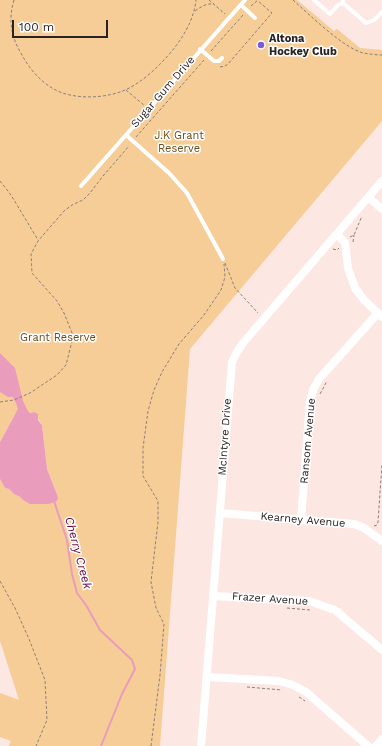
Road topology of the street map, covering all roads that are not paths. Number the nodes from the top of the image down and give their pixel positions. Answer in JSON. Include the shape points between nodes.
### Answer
{"nodes":[{"id":1,"x":245,"y":0,"type":"edge"},
{"id":2,"x":314,"y":0,"type":"edge"},
{"id":3,"x":343,"y":2,"type":"edge"},
{"id":4,"x":240,"y":5,"type":"junction"},
{"id":5,"x":382,"y":12,"type":"edge"},
{"id":6,"x":255,"y":18,"type":"dead end"},
{"id":7,"x":200,"y":50,"type":"junction"},
{"id":8,"x":222,"y":58,"type":"dead end"},
{"id":9,"x":126,"y":135,"type":"junction"},
{"id":10,"x":382,"y":181,"type":"edge"},
{"id":11,"x":82,"y":186,"type":"dead end"},
{"id":12,"x":368,"y":197,"type":"junction"},
{"id":13,"x":382,"y":209,"type":"edge"},
{"id":14,"x":335,"y":236,"type":"junction"},
{"id":15,"x":223,"y":259,"type":"road end"},
{"id":16,"x":380,"y":315,"type":"edge"},
{"id":17,"x":220,"y":513,"type":"junction"},
{"id":18,"x":301,"y":520,"type":"junction"},
{"id":19,"x":381,"y":537,"type":"edge"},
{"id":20,"x":213,"y":596,"type":"junction"},
{"id":21,"x":382,"y":650,"type":"edge"},
{"id":22,"x":207,"y":677,"type":"junction"},
{"id":23,"x":382,"y":739,"type":"edge"},
{"id":24,"x":201,"y":746,"type":"edge"},
{"id":25,"x":368,"y":746,"type":"edge"},
{"id":26,"x":376,"y":746,"type":"edge"}],
"edges":[{"from":1,"to":4,"type":"lane","name":"Sugar Gum Drive"},
{"from":2,"to":3,"type":"lane","via":[[330,14]]},
{"from":3,"to":5,"type":"lane","via":[[366,23],[374,20]]},
{"from":4,"to":6,"type":"lane"},
{"from":4,"to":7,"type":"lane","name":"Sugar Gum Drive"},
{"from":7,"to":8,"type":"lane","via":[[214,61]]},
{"from":7,"to":9,"type":"lane","name":"Sugar Gum Drive"},
{"from":9,"to":11,"type":"lane","name":"Sugar Gum Drive"},
{"from":9,"to":15,"type":"lane","via":[[183,188]]},
{"from":10,"to":12,"type":"street","name":"McIntyre Drive"},
{"from":12,"to":13,"type":"street"},
{"from":12,"to":14,"type":"street","name":"McIntyre Drive"},
{"from":14,"to":16,"type":"street","via":[[342,243],[349,275],[355,288]]},
{"from":14,"to":17,"type":"street","name":"McIntyre Drive","via":[[240,348],[232,362]]},
{"from":16,"to":18,"type":"street","name":"Ransom Avenue","via":[[319,379],[313,390],[310,400]]},
{"from":17,"to":18,"type":"street","name":"Kearney Avenue"},
{"from":17,"to":20,"type":"street","name":"McIntyre Drive"},
{"from":18,"to":19,"type":"street","name":"Kearney Avenue","via":[[354,524]]},
{"from":20,"to":21,"type":"street","name":"Frazer Avenue","via":[[309,601],[335,610]]},
{"from":20,"to":22,"type":"street","name":"McIntyre Drive"},
{"from":22,"to":24,"type":"street","name":"McIntyre Drive"},
{"from":22,"to":25,"type":"street","via":[[278,681],[293,685],[306,692]]},
{"from":23,"to":26,"type":"street"}]}
